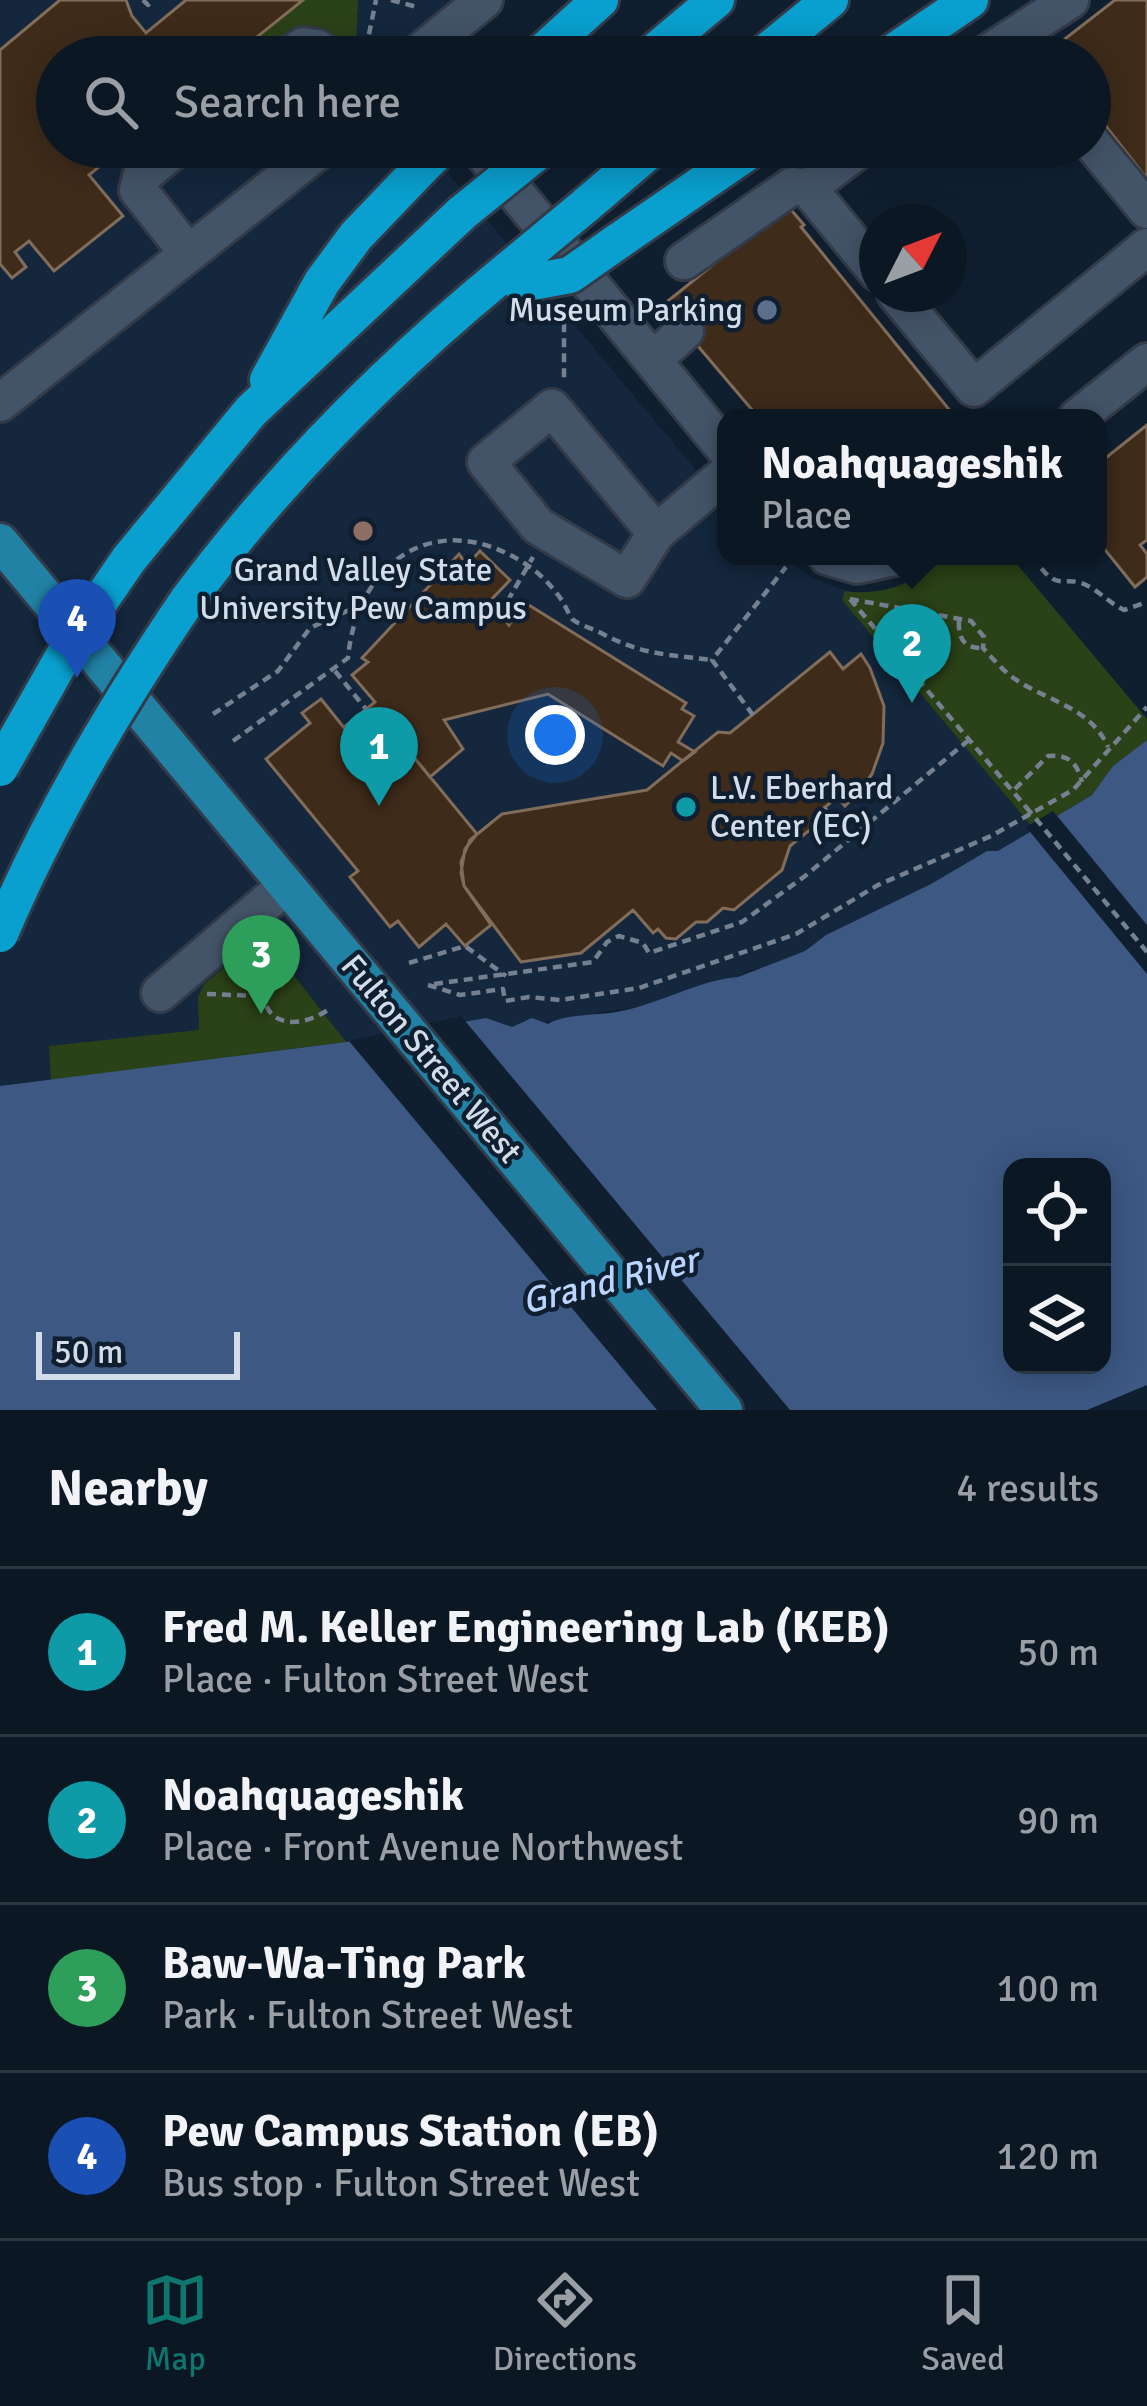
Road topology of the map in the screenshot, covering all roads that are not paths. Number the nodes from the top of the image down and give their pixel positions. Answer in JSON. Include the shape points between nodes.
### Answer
{"nodes":[{"id":1,"x":484,"y":0,"type":"edge"},
{"id":2,"x":600,"y":0,"type":"edge"},
{"id":3,"x":716,"y":0,"type":"edge"},
{"id":4,"x":830,"y":0,"type":"edge"},
{"id":5,"x":970,"y":0,"type":"edge"},
{"id":6,"x":1070,"y":0,"type":"edge"},
{"id":7,"x":440,"y":36,"type":"edge"},
{"id":8,"x":560,"y":36,"type":"edge"},
{"id":9,"x":673,"y":36,"type":"edge"},
{"id":10,"x":786,"y":36,"type":"edge"},
{"id":11,"x":917,"y":36,"type":"edge"},
{"id":12,"x":1023,"y":36,"type":"edge"},
{"id":13,"x":1111,"y":166,"type":"edge"},
{"id":14,"x":152,"y":168,"type":"edge"},
{"id":15,"x":296,"y":168,"type":"edge"},
{"id":16,"x":422,"y":168,"type":"edge"},
{"id":17,"x":495,"y":168,"type":"edge"},
{"id":18,"x":517,"y":168,"type":"edge"},
{"id":19,"x":629,"y":168,"type":"edge"},
{"id":20,"x":724,"y":168,"type":"edge"},
{"id":21,"x":834,"y":168,"type":"edge"},
{"id":22,"x":808,"y":188,"type":"junction"},
{"id":23,"x":1147,"y":210,"type":"edge"},
{"id":24,"x":1147,"y":247,"type":"edge"},
{"id":25,"x":859,"y":250,"type":"edge"},
{"id":26,"x":188,"y":253,"type":"junction"},
{"id":27,"x":684,"y":261,"type":"dead end"},
{"id":28,"x":504,"y":281,"type":"junction"},
{"id":29,"x":911,"y":312,"type":"edge"},
{"id":30,"x":678,"y":322,"type":"dead end"},
{"id":31,"x":646,"y":349,"type":"junction"},
{"id":32,"x":1147,"y":362,"type":"edge"},
{"id":33,"x":0,"y":403,"type":"edge"},
{"id":34,"x":1088,"y":409,"type":"edge"},
{"id":35,"x":250,"y":411,"type":"junction"},
{"id":36,"x":717,"y":439,"type":"edge"},
{"id":37,"x":717,"y":482,"type":"edge"},
{"id":38,"x":656,"y":533,"type":"junction"},
{"id":39,"x":0,"y":542,"type":"edge"},
{"id":40,"x":0,"y":768,"type":"edge"},
{"id":41,"x":286,"y":886,"type":"junction"},
{"id":42,"x":0,"y":934,"type":"edge"},
{"id":43,"x":160,"y":992,"type":"dead end"},
{"id":44,"x":724,"y":1410,"type":"edge"}],
"edges":[{"from":1,"to":7,"type":"street"},
{"from":2,"to":8,"type":"highway"},
{"from":3,"to":9,"type":"highway"},
{"from":4,"to":10,"type":"highway"},
{"from":5,"to":11,"type":"highway"},
{"from":6,"to":12,"type":"street"},
{"from":13,"to":23,"type":"street"},
{"from":14,"to":26,"type":"street","via":[[138,190]]},
{"from":15,"to":26,"type":"street"},
{"from":16,"to":35,"type":"highway","via":[[322,282]]},
{"from":17,"to":31,"type":"street"},
{"from":18,"to":35,"type":"highway","bridge":true},
{"from":19,"to":28,"type":"highway","bridge":true},
{"from":20,"to":28,"type":"highway","bridge":true,"via":[[570,275]]},
{"from":21,"to":22,"type":"street"},
{"from":22,"to":25,"type":"street"},
{"from":22,"to":27,"type":"street","via":[[792,186]]},
{"from":24,"to":29,"type":"street","via":[[974,388]]},
{"from":26,"to":33,"type":"street"},
{"from":28,"to":42,"type":"highway","bridge":true,"via":[[410,352],[306,456],[187,601],[86,759]]},
{"from":30,"to":31,"type":"street"},
{"from":31,"to":36,"type":"street"},
{"from":32,"to":34,"type":"street"},
{"from":35,"to":40,"type":"highway","bridge":true,"via":[[129,559]]},
{"from":37,"to":38,"type":"street"},
{"from":38,"to":38,"type":"street","via":[[552,408],[486,462],[538,526],[627,580]]},
{"from":39,"to":41,"type":"main road","name":"Fulton Street West"},
{"from":41,"to":43,"type":"street"},
{"from":41,"to":44,"type":"main road","name":"Fulton Street West"}]}
